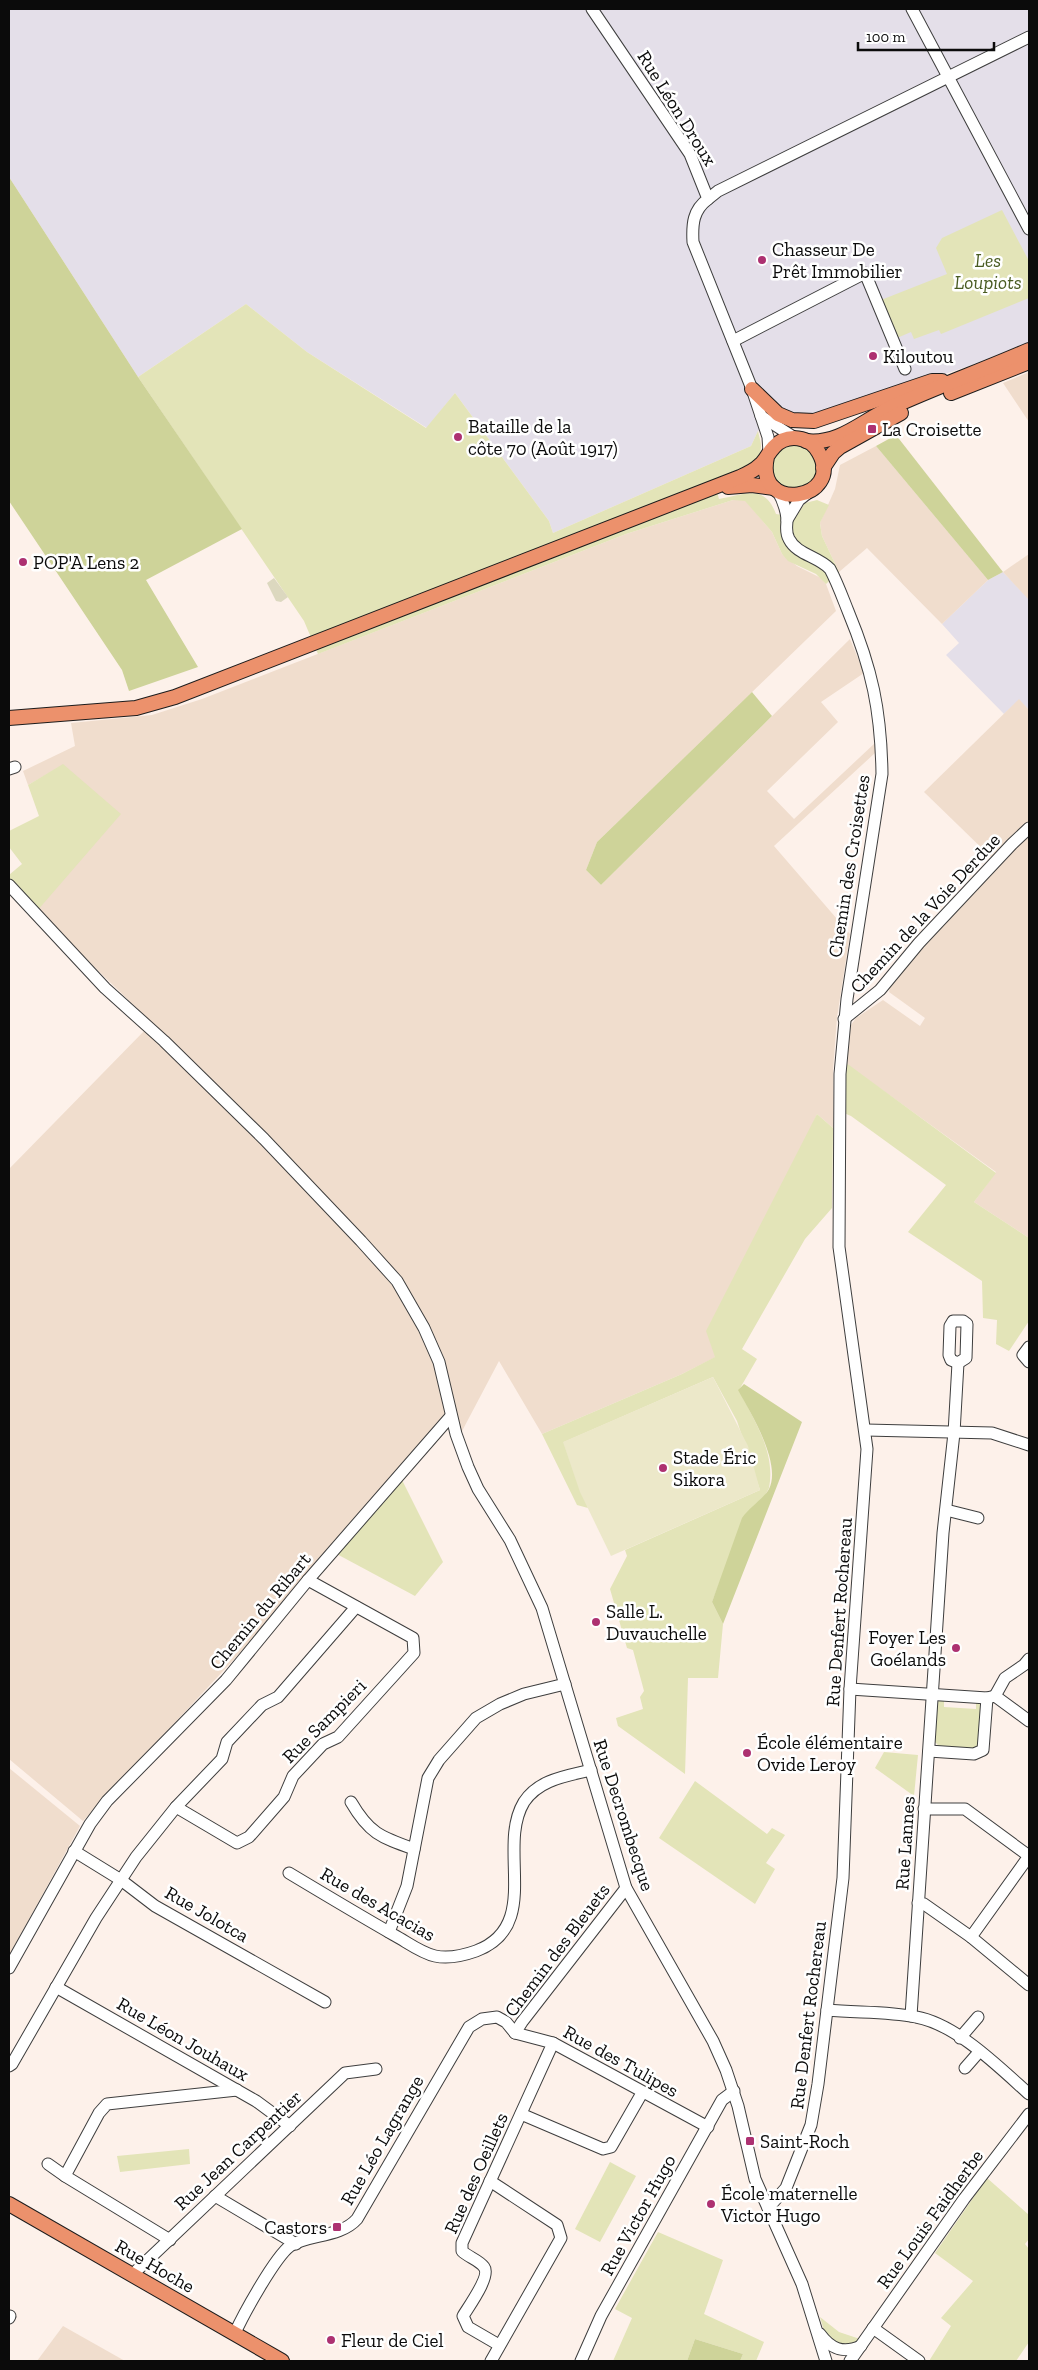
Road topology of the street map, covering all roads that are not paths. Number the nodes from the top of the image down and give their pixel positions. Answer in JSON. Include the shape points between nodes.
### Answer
{"nodes":[{"id":1,"x":592,"y":9,"type":"edge"},
{"id":2,"x":912,"y":9,"type":"edge"},
{"id":3,"x":1029,"y":37,"type":"edge"},
{"id":4,"x":948,"y":77,"type":"junction"},
{"id":5,"x":708,"y":199,"type":"junction"},
{"id":6,"x":1029,"y":229,"type":"edge"},
{"id":7,"x":733,"y":341,"type":"junction"},
{"id":8,"x":1029,"y":350,"type":"edge"},
{"id":9,"x":1029,"y":362,"type":"edge"},
{"id":10,"x":905,"y":369,"type":"dead end"},
{"id":11,"x":955,"y":381,"type":"junction"},
{"id":12,"x":752,"y":389,"type":"junction"},
{"id":13,"x":761,"y":416,"type":"junction"},
{"id":14,"x":800,"y":439,"type":"junction"},
{"id":15,"x":768,"y":455,"type":"junction"},
{"id":16,"x":823,"y":468,"type":"junction"},
{"id":17,"x":710,"y":489,"type":"junction"},
{"id":18,"x":776,"y":489,"type":"junction"},
{"id":19,"x":808,"y":493,"type":"junction"},
{"id":20,"x":787,"y":520,"type":"junction"},
{"id":21,"x":38,"y":717,"type":"junction"},
{"id":22,"x":9,"y":718,"type":"edge"},
{"id":23,"x":9,"y":728,"type":"edge"},
{"id":24,"x":1029,"y":828,"type":"edge"},
{"id":25,"x":9,"y":885,"type":"edge"},
{"id":26,"x":844,"y":1019,"type":"junction"},
{"id":27,"x":839,"y":1247,"type":"joint"},
{"id":28,"x":1029,"y":1347,"type":"edge"},
{"id":29,"x":1029,"y":1362,"type":"edge"},
{"id":30,"x":958,"y":1363,"type":"dead end"},
{"id":31,"x":451,"y":1416,"type":"junction"},
{"id":32,"x":866,"y":1430,"type":"junction"},
{"id":33,"x":954,"y":1433,"type":"junction"},
{"id":34,"x":1029,"y":1445,"type":"edge"},
{"id":35,"x":946,"y":1510,"type":"junction"},
{"id":36,"x":978,"y":1518,"type":"dead end"},
{"id":37,"x":308,"y":1580,"type":"junction"},
{"id":38,"x":356,"y":1607,"type":"junction"},
{"id":39,"x":1029,"y":1658,"type":"edge"},
{"id":40,"x":565,"y":1684,"type":"junction"},
{"id":41,"x":850,"y":1689,"type":"junction"},
{"id":42,"x":933,"y":1694,"type":"junction"},
{"id":43,"x":991,"y":1697,"type":"junction"},
{"id":44,"x":1029,"y":1721,"type":"edge"},
{"id":45,"x":928,"y":1751,"type":"junction"},
{"id":46,"x":591,"y":1770,"type":"junction"},
{"id":47,"x":351,"y":1802,"type":"dead end"},
{"id":48,"x":176,"y":1807,"type":"junction"},
{"id":49,"x":924,"y":1809,"type":"junction"},
{"id":50,"x":414,"y":1849,"type":"junction"},
{"id":51,"x":74,"y":1851,"type":"junction"},
{"id":52,"x":1029,"y":1856,"type":"edge"},
{"id":53,"x":289,"y":1873,"type":"dead end"},
{"id":54,"x":121,"y":1880,"type":"junction"},
{"id":55,"x":626,"y":1888,"type":"junction"},
{"id":56,"x":918,"y":1903,"type":"junction"},
{"id":57,"x":389,"y":1932,"type":"junction"},
{"id":58,"x":972,"y":1937,"type":"junction"},
{"id":59,"x":9,"y":1968,"type":"edge"},
{"id":60,"x":1029,"y":1984,"type":"edge"},
{"id":61,"x":56,"y":1987,"type":"junction"},
{"id":62,"x":325,"y":2002,"type":"dead end"},
{"id":63,"x":827,"y":2010,"type":"junction"},
{"id":64,"x":911,"y":2016,"type":"junction"},
{"id":65,"x":978,"y":2017,"type":"dead end"},
{"id":66,"x":515,"y":2033,"type":"junction"},
{"id":67,"x":960,"y":2038,"type":"junction"},
{"id":68,"x":553,"y":2043,"type":"junction"},
{"id":69,"x":979,"y":2052,"type":"junction"},
{"id":70,"x":9,"y":2066,"type":"edge"},
{"id":71,"x":965,"y":2068,"type":"dead end"},
{"id":72,"x":376,"y":2069,"type":"dead end"},
{"id":73,"x":237,"y":2090,"type":"junction"},
{"id":74,"x":734,"y":2091,"type":"junction"},
{"id":75,"x":642,"y":2093,"type":"junction"},
{"id":76,"x":1029,"y":2094,"type":"edge"},
{"id":77,"x":521,"y":2114,"type":"junction"},
{"id":78,"x":1029,"y":2114,"type":"edge"},
{"id":79,"x":290,"y":2126,"type":"junction"},
{"id":80,"x":708,"y":2127,"type":"junction"},
{"id":81,"x":48,"y":2164,"type":"dead end"},
{"id":82,"x":65,"y":2176,"type":"junction"},
{"id":83,"x":490,"y":2181,"type":"junction"},
{"id":84,"x":215,"y":2196,"type":"junction"},
{"id":85,"x":9,"y":2204,"type":"edge"},
{"id":86,"x":768,"y":2208,"type":"junction"},
{"id":87,"x":170,"y":2240,"type":"junction"},
{"id":88,"x":296,"y":2244,"type":"junction"},
{"id":89,"x":133,"y":2274,"type":"junction"},
{"id":90,"x":873,"y":2328,"type":"junction"},
{"id":91,"x":817,"y":2331,"type":"junction"},
{"id":92,"x":235,"y":2333,"type":"junction"},
{"id":93,"x":500,"y":2345,"type":"junction"},
{"id":94,"x":861,"y":2346,"type":"junction"},
{"id":95,"x":282,"y":2361,"type":"edge"},
{"id":96,"x":491,"y":2361,"type":"edge"},
{"id":97,"x":581,"y":2361,"type":"edge"},
{"id":98,"x":826,"y":2361,"type":"edge"},
{"id":99,"x":850,"y":2361,"type":"edge"},
{"id":100,"x":919,"y":2361,"type":"edge"}],
"edges":[{"from":1,"to":5,"type":"street","name":"Rue Léon Droux","via":[[690,154]]},
{"from":2,"to":4,"type":"street"},
{"from":3,"to":4,"type":"street"},
{"from":4,"to":5,"type":"street","via":[[718,191]]},
{"from":4,"to":6,"type":"street"},
{"from":5,"to":7,"type":"street","via":[[700,205],[692,221],[692,242]]},
{"from":7,"to":10,"type":"street","via":[[865,273]]},
{"from":7,"to":12,"type":"street"},
{"from":8,"to":11,"type":"main road"},
{"from":9,"to":16,"type":"main road","via":[[894,416],[840,447]]},
{"from":11,"to":12,"type":"main road","via":[[932,381],[814,421],[792,420],[778,414]]},
{"from":11,"to":14,"type":"main road","via":[[891,407],[858,428],[832,439],[818,442]]},
{"from":12,"to":13,"type":"street"},
{"from":13,"to":14,"type":"street"},
{"from":13,"to":15,"type":"street"},
{"from":14,"to":15,"type":"main road","via":[[780,442]]},
{"from":14,"to":16,"type":"main road","via":[[819,451]]},
{"from":15,"to":17,"type":"main road","via":[[754,471]]},
{"from":15,"to":18,"type":"main road","via":[[766,470]]},
{"from":16,"to":19,"type":"main road","via":[[819,482]]},
{"from":17,"to":18,"type":"main road","via":[[752,485]]},
{"from":17,"to":21,"type":"main road","via":[[175,697],[136,708]]},
{"from":18,"to":19,"type":"main road","via":[[792,496]]},
{"from":18,"to":20,"type":"street","via":[[785,506]]},
{"from":19,"to":20,"type":"street","via":[[799,500]]},
{"from":20,"to":26,"type":"street","name":"Chemin des Croisettes","via":[[789,540],[798,550],[825,564],[836,580],[864,651],[876,694],[882,739],[882,774]]},
{"from":21,"to":22,"type":"main road"},
{"from":21,"to":23,"type":"main road"},
{"from":24,"to":26,"type":"street","name":"Chemin de la Voie Derdue","via":[[925,936],[880,990]]},
{"from":25,"to":31,"type":"street","name":"Rue Decrombecque","via":[[105,988],[264,1139],[397,1281],[435,1354]]},
{"from":26,"to":27,"type":"street","name":"Chemin des Croisettes","via":[[839,1115]]},
{"from":27,"to":32,"type":"street","name":"Rue Denfert Rochereau"},
{"from":28,"to":29,"type":"street","via":[[1023,1355]]},
{"from":30,"to":33,"type":"street","name":"Rue Lannes"},
{"from":31,"to":37,"type":"street","name":"Chemin du Ribart"},
{"from":31,"to":40,"type":"street","name":"Rue Decrombecque","via":[[478,1489],[531,1581]]},
{"from":32,"to":33,"type":"street"},
{"from":32,"to":41,"type":"street","name":"Rue Denfert Rochereau","via":[[866,1474]]},
{"from":33,"to":34,"type":"street","via":[[999,1434]]},
{"from":33,"to":35,"type":"street","name":"Rue Lannes"},
{"from":35,"to":36,"type":"street"},
{"from":35,"to":42,"type":"street","name":"Rue Lannes"},
{"from":37,"to":38,"type":"street","name":"Rue Sampieri"},
{"from":37,"to":51,"type":"street","name":"Chemin du Ribart","via":[[226,1680],[107,1801]]},
{"from":38,"to":48,"type":"street","via":[[278,1697],[262,1705],[228,1742],[222,1759]]},
{"from":38,"to":48,"type":"street","name":"Rue Sampieri","via":[[413,1638],[414,1653],[338,1737],[323,1744],[293,1776],[284,1797],[249,1837],[237,1843]]},
{"from":39,"to":43,"type":"street","via":[[1005,1678]]},
{"from":40,"to":46,"type":"street","name":"Rue Decrombecque"},
{"from":40,"to":50,"type":"street","via":[[524,1694],[476,1718],[438,1760],[428,1778]]},
{"from":41,"to":42,"type":"street"},
{"from":41,"to":63,"type":"street","name":"Rue Denfert Rochereau","via":[[843,1878]]},
{"from":42,"to":43,"type":"street"},
{"from":42,"to":45,"type":"street","name":"Rue Lannes"},
{"from":43,"to":44,"type":"street"},
{"from":43,"to":45,"type":"street","via":[[983,1750],[974,1754]]},
{"from":45,"to":49,"type":"street","name":"Rue Lannes"},
{"from":46,"to":55,"type":"street","name":"Rue Decrombecque"},
{"from":46,"to":57,"type":"street","name":"Rue des Acacias","via":[[553,1779],[525,1801],[517,1818],[514,1906],[509,1925],[486,1947],[459,1957],[434,1956]]},
{"from":47,"to":50,"type":"street","via":[[367,1827],[393,1842]]},
{"from":48,"to":54,"type":"street"},
{"from":49,"to":52,"type":"street","via":[[964,1809]]},
{"from":49,"to":56,"type":"street","name":"Rue Lannes"},
{"from":50,"to":57,"type":"street","via":[[406,1886]]},
{"from":51,"to":54,"type":"street","name":"Rue Jolotca"},
{"from":51,"to":59,"type":"street","name":"Chemin du Ribart"},
{"from":52,"to":58,"type":"street"},
{"from":53,"to":57,"type":"street","name":"Rue des Acacias"},
{"from":54,"to":61,"type":"street"},
{"from":54,"to":62,"type":"street","name":"Rue Jolotca","via":[[155,1906]]},
{"from":55,"to":66,"type":"street","name":"Chemin des Bleuets"},
{"from":55,"to":74,"type":"street","name":"Rue Decrombecque","via":[[713,2041]]},
{"from":56,"to":58,"type":"street"},
{"from":56,"to":64,"type":"street","name":"Rue Lannes"},
{"from":58,"to":60,"type":"street"},
{"from":61,"to":70,"type":"street"},
{"from":61,"to":73,"type":"street","name":"Rue Léon Jouhaux"},
{"from":63,"to":64,"type":"street"},
{"from":63,"to":86,"type":"street","name":"Rue Denfert Rochereau","via":[[811,2125],[786,2188]]},
{"from":64,"to":67,"type":"street","via":[[941,2024]]},
{"from":65,"to":67,"type":"street"},
{"from":66,"to":68,"type":"street","name":"Rue des Tulipes"},
{"from":66,"to":88,"type":"street","name":"Rue Léo Lagrange","via":[[497,2017],[482,2019],[469,2027],[357,2219],[343,2230]]},
{"from":67,"to":69,"type":"street"},
{"from":68,"to":75,"type":"street","name":"Rue des Tulipes"},
{"from":68,"to":77,"type":"street","name":"Rue des Oeillets"},
{"from":69,"to":71,"type":"street"},
{"from":69,"to":76,"type":"street"},
{"from":72,"to":79,"type":"street","name":"Rue Jean Carpentier","via":[[345,2073]]},
{"from":73,"to":79,"type":"street","name":"Rue Léon Jouhaux"},
{"from":73,"to":82,"type":"street","via":[[107,2104]]},
{"from":74,"to":80,"type":"street","name":"Rue Victor Hugo","via":[[722,2100]]},
{"from":74,"to":86,"type":"street","name":"Rue Decrombecque","via":[[749,2162]]},
{"from":75,"to":77,"type":"street","via":[[611,2147],[603,2149]]},
{"from":75,"to":80,"type":"street","name":"Rue des Tulipes"},
{"from":77,"to":83,"type":"street","name":"Rue des Oeillets"},
{"from":78,"to":90,"type":"street","name":"Rue Louis Faidherbe"},
{"from":79,"to":84,"type":"street","name":"Rue Jean Carpentier"},
{"from":80,"to":97,"type":"street","name":"Rue Victor Hugo","via":[[601,2316]]},
{"from":81,"to":82,"type":"street"},
{"from":82,"to":87,"type":"street"},
{"from":83,"to":93,"type":"street","name":"Rue des Oeillets","via":[[462,2243],[462,2251],[484,2266],[487,2272],[463,2316],[468,2328]]},
{"from":83,"to":93,"type":"street","via":[[557,2226],[561,2232],[561,2238]]},
{"from":84,"to":87,"type":"street","name":"Rue Jean Carpentier"},
{"from":84,"to":88,"type":"street"},
{"from":85,"to":89,"type":"main road","name":"Rue Hoche"},
{"from":86,"to":91,"type":"street","name":"Rue Decrombecque","via":[[802,2284]]},
{"from":87,"to":89,"type":"street","name":"Rue Jean Carpentier"},
{"from":88,"to":92,"type":"street","name":"Rue Léo Lagrange","via":[[278,2260]]},
{"from":89,"to":92,"type":"main road","name":"Rue Hoche"},
{"from":90,"to":94,"type":"street","name":"Rue Louis Faidherbe"},
{"from":90,"to":100,"type":"street"},
{"from":91,"to":94,"type":"street","via":[[832,2347],[843,2351]]},
{"from":91,"to":98,"type":"street","name":"Rue Decrombecque"},
{"from":92,"to":95,"type":"main road","name":"Rue Hoche"},
{"from":93,"to":96,"type":"street"},
{"from":94,"to":99,"type":"street","name":"Rue Louis Faidherbe"}]}
